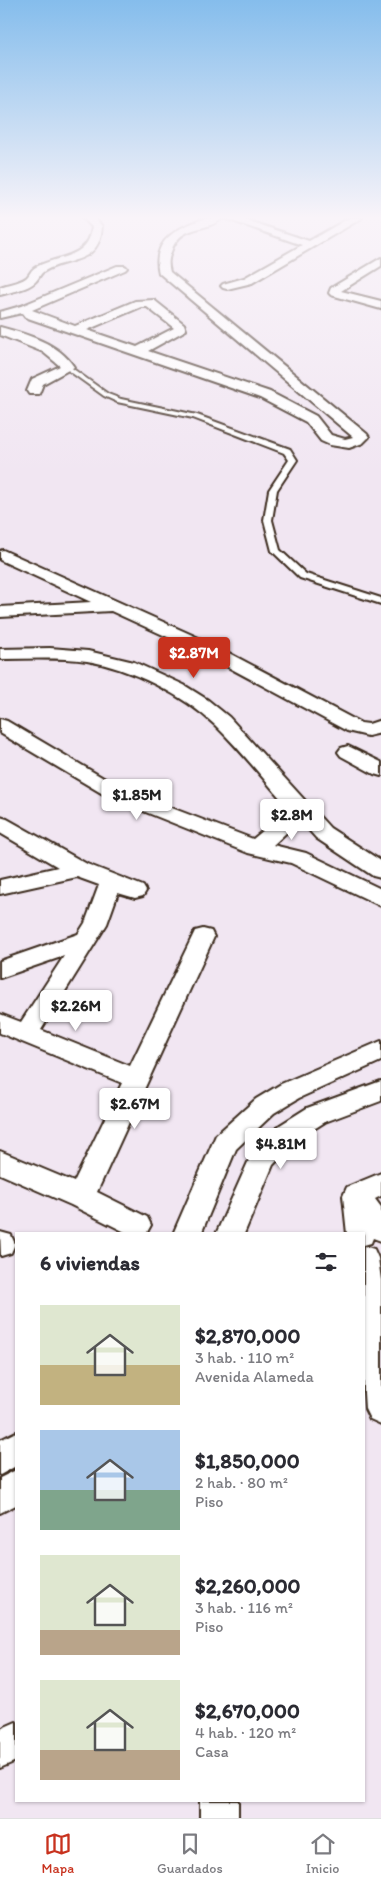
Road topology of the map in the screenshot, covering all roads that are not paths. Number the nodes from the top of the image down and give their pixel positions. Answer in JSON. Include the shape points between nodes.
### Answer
{"nodes":[{"id":1,"x":39,"y":303,"type":"edge"},
{"id":2,"x":201,"y":303,"type":"edge"},
{"id":3,"x":25,"y":309,"type":"junction"},
{"id":4,"x":1,"y":315,"type":"edge"},
{"id":5,"x":76,"y":330,"type":"junction"},
{"id":6,"x":0,"y":331,"type":"edge"},
{"id":7,"x":138,"y":352,"type":"junction"},
{"id":8,"x":67,"y":367,"type":"junction"},
{"id":9,"x":34,"y":391,"type":"dead end"},
{"id":10,"x":20,"y":545,"type":"dead end"},
{"id":11,"x":2,"y":556,"type":"edge"},
{"id":12,"x":381,"y":600,"type":"edge"},
{"id":13,"x":114,"y":606,"type":"junction"},
{"id":14,"x":0,"y":612,"type":"edge"},
{"id":15,"x":0,"y":654,"type":"edge"},
{"id":16,"x":0,"y":724,"type":"edge"},
{"id":17,"x":381,"y":726,"type":"edge"},
{"id":18,"x":348,"y":752,"type":"dead end"},
{"id":19,"x":381,"y":770,"type":"edge"},
{"id":20,"x":299,"y":807,"type":"junction"},
{"id":21,"x":0,"y":824,"type":"edge"},
{"id":22,"x":323,"y":833,"type":"junction"},
{"id":23,"x":256,"y":848,"type":"junction"},
{"id":24,"x":298,"y":858,"type":"junction"},
{"id":25,"x":79,"y":869,"type":"junction"},
{"id":26,"x":381,"y":870,"type":"edge"},
{"id":27,"x":111,"y":882,"type":"junction"},
{"id":28,"x":0,"y":887,"type":"edge"},
{"id":29,"x":135,"y":890,"type":"dead end"},
{"id":30,"x":381,"y":898,"type":"edge"},
{"id":31,"x":203,"y":937,"type":"dead end"},
{"id":32,"x":87,"y":939,"type":"junction"},
{"id":33,"x":0,"y":970,"type":"edge"},
{"id":34,"x":0,"y":1023,"type":"edge"},
{"id":35,"x":26,"y":1034,"type":"junction"},
{"id":36,"x":381,"y":1050,"type":"edge"},
{"id":37,"x":137,"y":1079,"type":"junction"},
{"id":38,"x":381,"y":1091,"type":"edge"},
{"id":39,"x":265,"y":1106,"type":"junction"},
{"id":40,"x":289,"y":1132,"type":"junction"},
{"id":41,"x":0,"y":1162,"type":"edge"},
{"id":42,"x":369,"y":1189,"type":"edge"},
{"id":43,"x":81,"y":1197,"type":"junction"},
{"id":44,"x":136,"y":1225,"type":"dead end"},
{"id":45,"x":381,"y":1229,"type":"edge"},
{"id":46,"x":188,"y":1232,"type":"edge"},
{"id":47,"x":231,"y":1232,"type":"edge"},
{"id":48,"x":361,"y":1232,"type":"edge"},
{"id":49,"x":365,"y":1267,"type":"edge"},
{"id":50,"x":381,"y":1410,"type":"edge"},
{"id":51,"x":15,"y":1448,"type":"edge"},
{"id":52,"x":0,"y":1458,"type":"edge"},
{"id":53,"x":15,"y":1487,"type":"edge"},
{"id":54,"x":0,"y":1497,"type":"edge"},
{"id":55,"x":15,"y":1742,"type":"edge"},
{"id":56,"x":0,"y":1749,"type":"edge"},
{"id":57,"x":219,"y":1802,"type":"edge"},
{"id":58,"x":219,"y":1818,"type":"edge"}],
"edges":[{"from":1,"to":3,"type":"street"},
{"from":2,"to":7,"type":"street","via":[[362,437],[358,442],[347,444],[326,438],[311,419],[283,403]]},
{"from":3,"to":4,"type":"street"},
{"from":3,"to":5,"type":"street","via":[[29,314]]},
{"from":5,"to":7,"type":"street"},
{"from":5,"to":7,"type":"street","via":[[139,304],[150,303],[180,326],[180,330]]},
{"from":6,"to":8,"type":"street","via":[[52,352],[64,360]]},
{"from":8,"to":9,"type":"street","via":[[37,382]]},
{"from":8,"to":12,"type":"lane","via":[[119,401],[195,416],[288,451],[293,460],[273,490],[268,520],[276,552],[302,576]]},
{"from":10,"to":11,"type":"street"},
{"from":11,"to":13,"type":"street"},
{"from":13,"to":14,"type":"street"},
{"from":13,"to":17,"type":"street","via":[[204,647],[354,727],[366,731]]},
{"from":15,"to":20,"type":"street","via":[[88,656],[128,666],[156,678],[201,704],[222,721]]},
{"from":16,"to":23,"type":"street","via":[[115,793]]},
{"from":18,"to":19,"type":"street"},
{"from":20,"to":22,"type":"street"},
{"from":20,"to":23,"type":"street","via":[[288,821]]},
{"from":21,"to":25,"type":"street"},
{"from":22,"to":24,"type":"street","via":[[305,844]]},
{"from":22,"to":26,"type":"street"},
{"from":23,"to":24,"type":"street"},
{"from":24,"to":30,"type":"street"},
{"from":25,"to":27,"type":"street"},
{"from":25,"to":28,"type":"street"},
{"from":27,"to":29,"type":"street"},
{"from":27,"to":32,"type":"street"},
{"from":31,"to":37,"type":"street"},
{"from":32,"to":33,"type":"street"},
{"from":32,"to":35,"type":"street"},
{"from":34,"to":35,"type":"street"},
{"from":35,"to":37,"type":"street"},
{"from":36,"to":39,"type":"street","via":[[290,1091]]},
{"from":37,"to":43,"type":"street"},
{"from":38,"to":40,"type":"street","via":[[316,1115]]},
{"from":39,"to":40,"type":"street"},
{"from":39,"to":46,"type":"street","via":[[226,1143]]},
{"from":40,"to":47,"type":"street","via":[[262,1159]]},
{"from":41,"to":43,"type":"street"},
{"from":42,"to":45,"type":"street"},
{"from":42,"to":48,"type":"street"},
{"from":43,"to":44,"type":"street"},
{"from":49,"to":50,"type":"street"},
{"from":51,"to":52,"type":"street"},
{"from":53,"to":54,"type":"street"},
{"from":55,"to":56,"type":"street"},
{"from":57,"to":58,"type":"street"}]}
